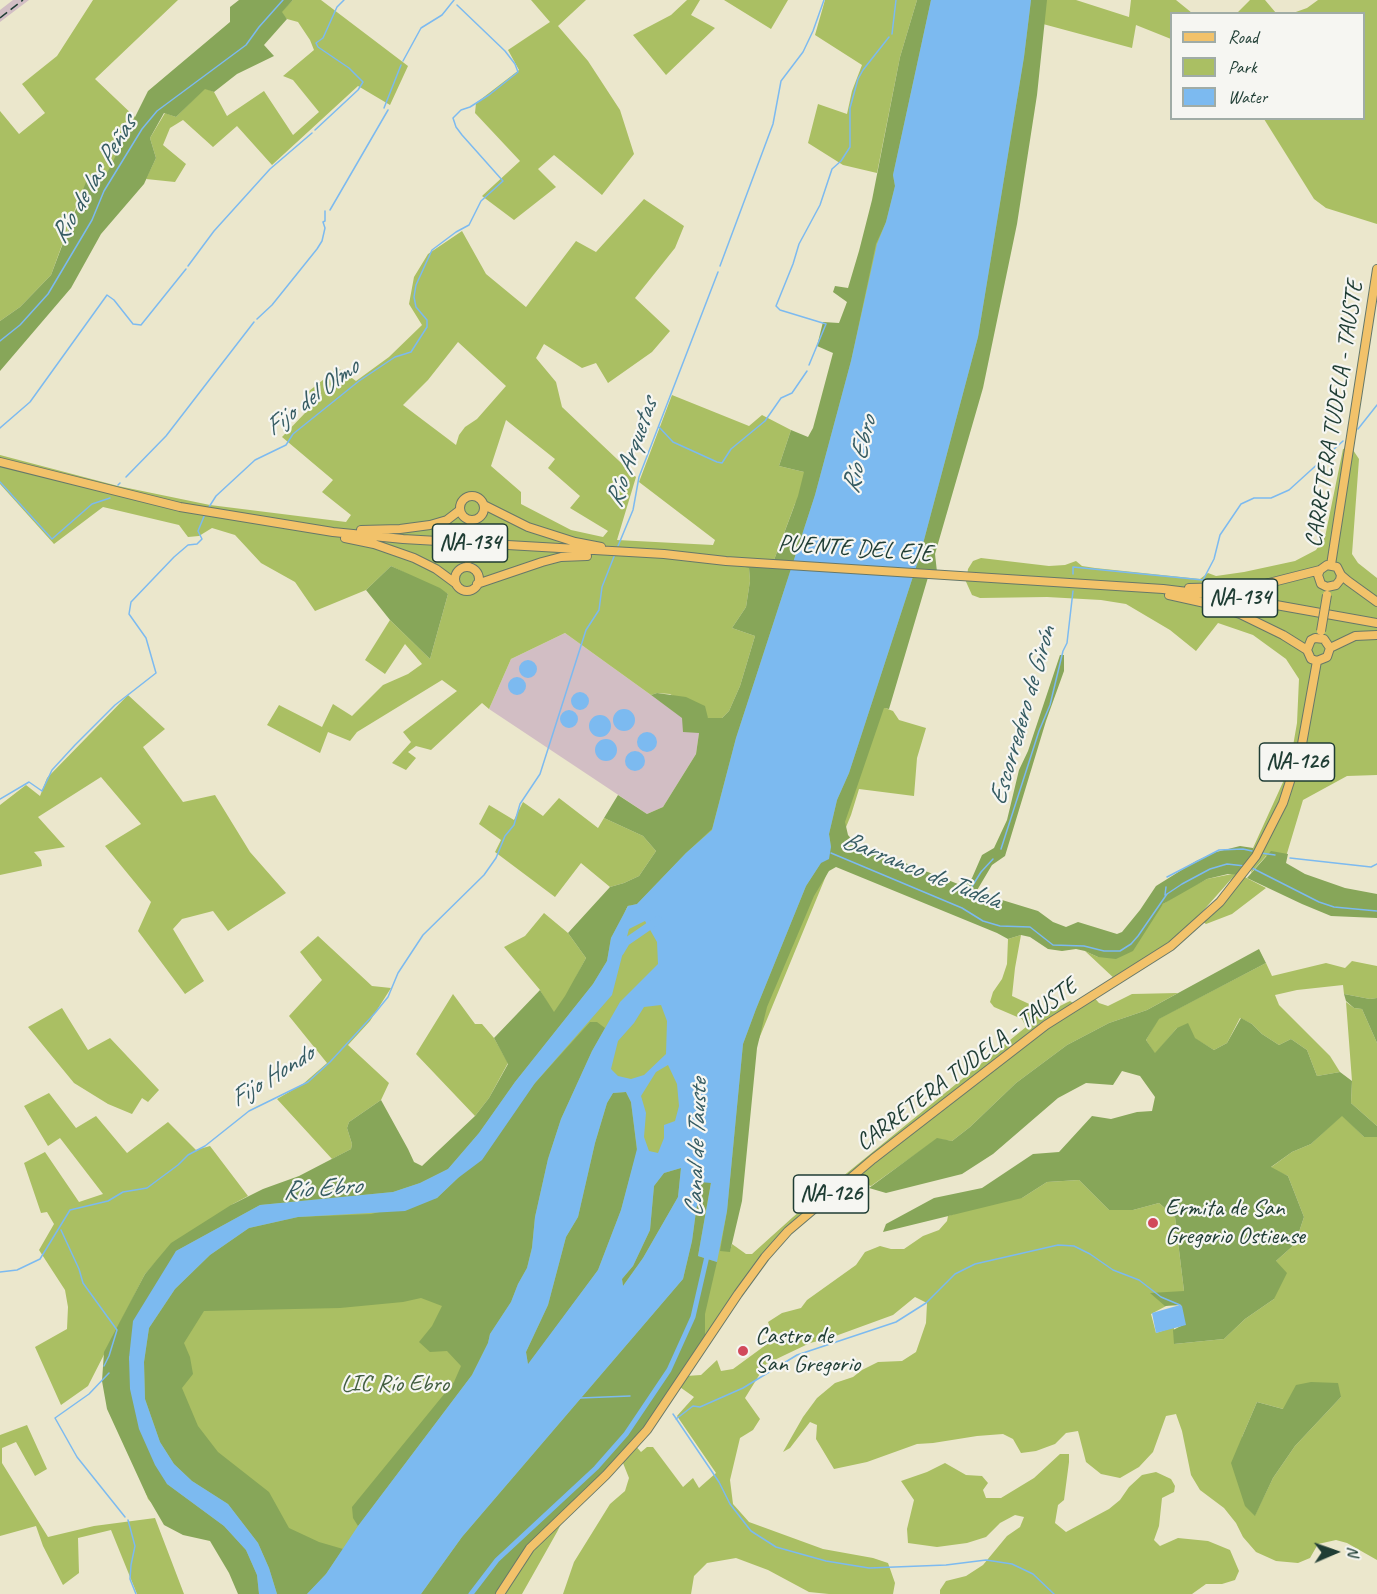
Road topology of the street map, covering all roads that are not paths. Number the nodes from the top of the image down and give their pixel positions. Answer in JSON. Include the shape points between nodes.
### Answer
{"nodes":[{"id":1,"x":1377,"y":269,"type":"edge"},
{"id":2,"x":0,"y":462,"type":"edge"},
{"id":3,"x":484,"y":505,"type":"junction"},
{"id":4,"x":460,"y":510,"type":"junction"},
{"id":5,"x":230,"y":516,"type":"junction"},
{"id":6,"x":470,"y":523,"type":"junction"},
{"id":7,"x":277,"y":524,"type":"junction"},
{"id":8,"x":664,"y":554,"type":"junction"},
{"id":9,"x":695,"y":558,"type":"junction"},
{"id":10,"x":468,"y":563,"type":"junction"},
{"id":11,"x":1331,"y":565,"type":"junction"},
{"id":12,"x":1320,"y":570,"type":"junction"},
{"id":13,"x":1341,"y":575,"type":"junction"},
{"id":14,"x":455,"y":583,"type":"junction"},
{"id":15,"x":1060,"y":583,"type":"junction"},
{"id":16,"x":477,"y":584,"type":"junction"},
{"id":17,"x":1101,"y":586,"type":"junction"},
{"id":18,"x":1327,"y":591,"type":"junction"},
{"id":19,"x":1377,"y":602,"type":"edge"},
{"id":20,"x":1377,"y":623,"type":"edge"},
{"id":21,"x":1320,"y":634,"type":"junction"},
{"id":22,"x":1377,"y":635,"type":"edge"},
{"id":23,"x":1330,"y":648,"type":"junction"},
{"id":24,"x":1307,"y":650,"type":"junction"},
{"id":25,"x":1317,"y":661,"type":"junction"},
{"id":26,"x":500,"y":1594,"type":"edge"}],
"edges":[{"from":1,"to":11,"type":"main road","name":"CARRETERA TUDELA - TAUSTE"},
{"from":2,"to":5,"type":"main road","number":"NA-134"},
{"from":3,"to":4,"type":"main road","via":[[470,496]]},
{"from":3,"to":6,"type":"main road","via":[[482,516]]},
{"from":3,"to":8,"type":"main road","via":[[528,527],[575,542]]},
{"from":4,"to":5,"type":"main road","via":[[441,523],[385,530]]},
{"from":4,"to":6,"type":"main road"},
{"from":5,"to":7,"type":"main road","number":"NA-134"},
{"from":6,"to":10,"type":"main road","bridge":true},
{"from":7,"to":8,"type":"main road","number":"NA-134","via":[[403,539]]},
{"from":7,"to":14,"type":"main road","via":[[393,550],[436,569]]},
{"from":8,"to":9,"type":"main road","number":"NA-134"},
{"from":9,"to":15,"type":"main road","name":"PUENTE DEL EJE","number":"NA-134"},
{"from":9,"to":16,"type":"main road","via":[[561,557]]},
{"from":10,"to":14,"type":"main road","via":[[457,571]]},
{"from":10,"to":16,"type":"main road","via":[[477,573]]},
{"from":11,"to":12,"type":"main road"},
{"from":11,"to":13,"type":"main road"},
{"from":12,"to":15,"type":"main road","via":[[1265,584],[1229,587]]},
{"from":12,"to":18,"type":"main road","via":[[1319,580]]},
{"from":13,"to":18,"type":"main road","via":[[1338,583]]},
{"from":13,"to":19,"type":"main road"},
{"from":14,"to":16,"type":"main road","via":[[466,591]]},
{"from":15,"to":17,"type":"main road","number":"NA-134"},
{"from":17,"to":20,"type":"main road","number":"NA-134","via":[[1237,598]]},
{"from":17,"to":24,"type":"main road","via":[[1214,605],[1263,625]]},
{"from":18,"to":21,"type":"main road","bridge":true},
{"from":21,"to":23,"type":"main road"},
{"from":21,"to":24,"type":"main road","via":[[1311,640]]},
{"from":22,"to":23,"type":"main road","via":[[1355,636]]},
{"from":23,"to":25,"type":"main road","via":[[1326,657]]},
{"from":24,"to":25,"type":"main road","via":[[1311,659]]},
{"from":25,"to":26,"type":"main road","name":"CARRETERA TUDELA - TAUSTE","number":"NA-126","via":[[1293,776],[1272,828],[1220,902],[1171,946],[1046,1025],[873,1159],[788,1231],[738,1294],[647,1430],[530,1548]]}]}
